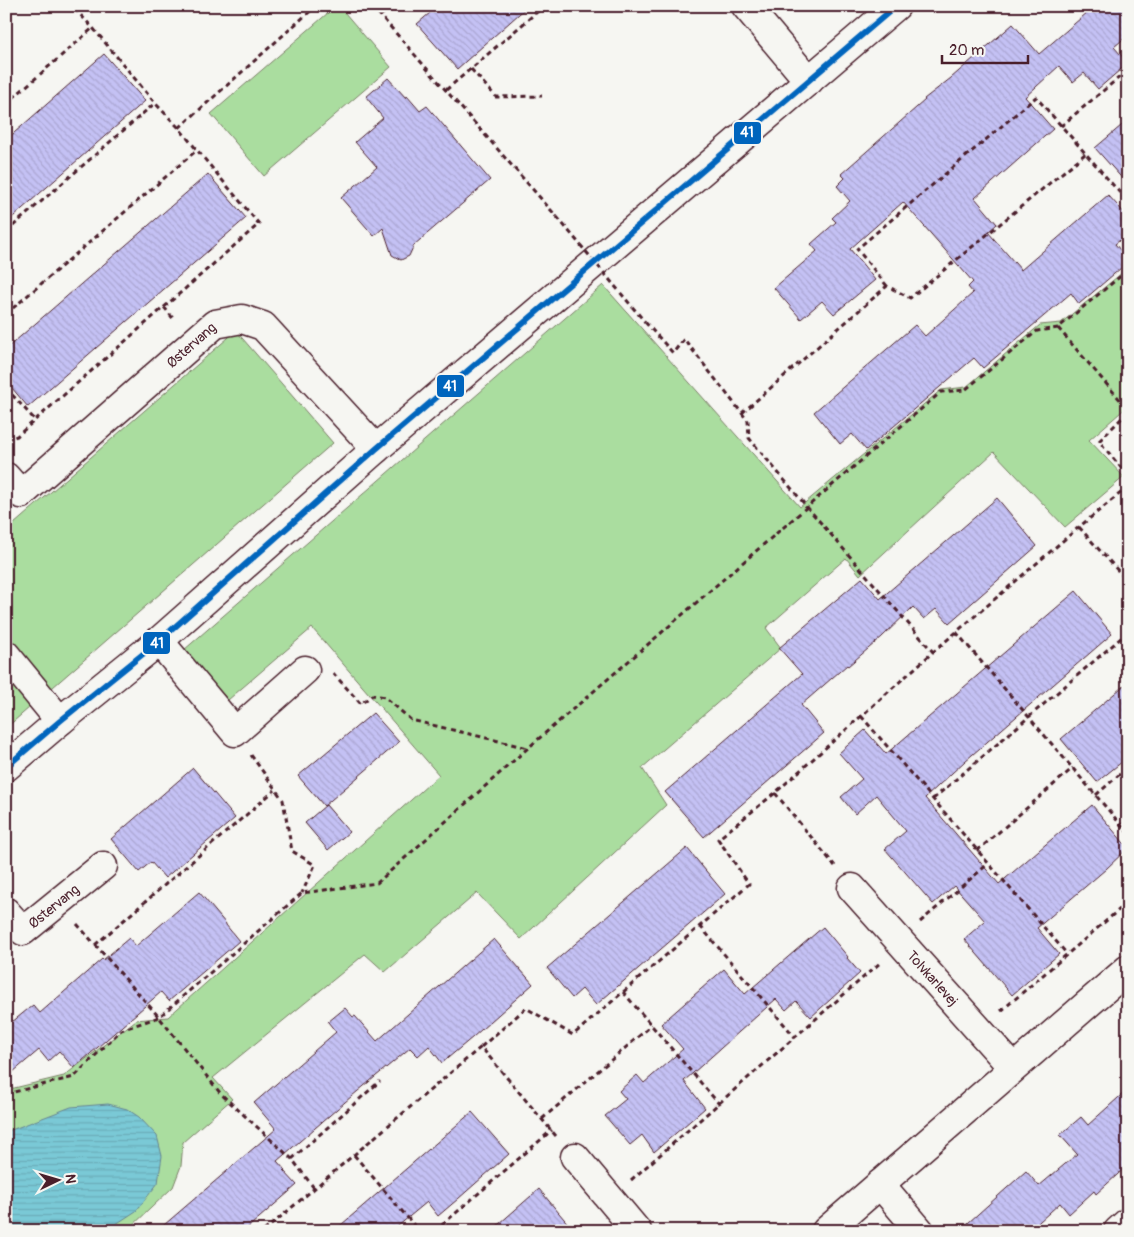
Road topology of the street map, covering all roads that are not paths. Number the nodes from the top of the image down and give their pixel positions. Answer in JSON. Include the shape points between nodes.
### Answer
{"nodes":[{"id":1,"x":746,"y":6,"type":"edge"},
{"id":2,"x":896,"y":6,"type":"edge"},
{"id":3,"x":809,"y":81,"type":"junction"},
{"id":4,"x":376,"y":449,"type":"junction"},
{"id":5,"x":6,"y":477,"type":"edge"},
{"id":6,"x":159,"y":641,"type":"junction"},
{"id":7,"x":6,"y":655,"type":"edge"},
{"id":8,"x":305,"y":670,"type":"road end"},
{"id":9,"x":60,"y":722,"type":"junction"},
{"id":10,"x":6,"y":767,"type":"edge"},
{"id":11,"x":103,"y":866,"type":"dead end"},
{"id":12,"x":852,"y":888,"type":"road end"},
{"id":13,"x":6,"y":912,"type":"edge"},
{"id":14,"x":1128,"y":968,"type":"edge"},
{"id":15,"x":1014,"y":1068,"type":"junction"},
{"id":16,"x":574,"y":1157,"type":"road end"},
{"id":17,"x":880,"y":1184,"type":"junction"},
{"id":18,"x":1128,"y":1222,"type":"edge"},
{"id":19,"x":637,"y":1231,"type":"edge"},
{"id":20,"x":826,"y":1231,"type":"edge"},
{"id":21,"x":920,"y":1231,"type":"edge"},
{"id":22,"x":1118,"y":1231,"type":"edge"}],
"edges":[{"from":1,"to":3,"type":"street"},
{"from":2,"to":3,"type":"street"},
{"from":3,"to":4,"type":"street"},
{"from":4,"to":5,"type":"street","name":"Østervang","via":[[263,326],[242,319],[215,324],[22,494]]},
{"from":4,"to":6,"type":"street"},
{"from":6,"to":8,"type":"street","via":[[235,732]]},
{"from":6,"to":9,"type":"street"},
{"from":7,"to":9,"type":"street"},
{"from":9,"to":10,"type":"street"},
{"from":11,"to":13,"type":"street","name":"Østervang","via":[[23,931]]},
{"from":12,"to":15,"type":"street","name":"Tolvkarlevej"},
{"from":14,"to":15,"type":"street"},
{"from":15,"to":17,"type":"street"},
{"from":16,"to":19,"type":"street"},
{"from":17,"to":20,"type":"street"},
{"from":17,"to":21,"type":"street"},
{"from":18,"to":22,"type":"street"}]}
